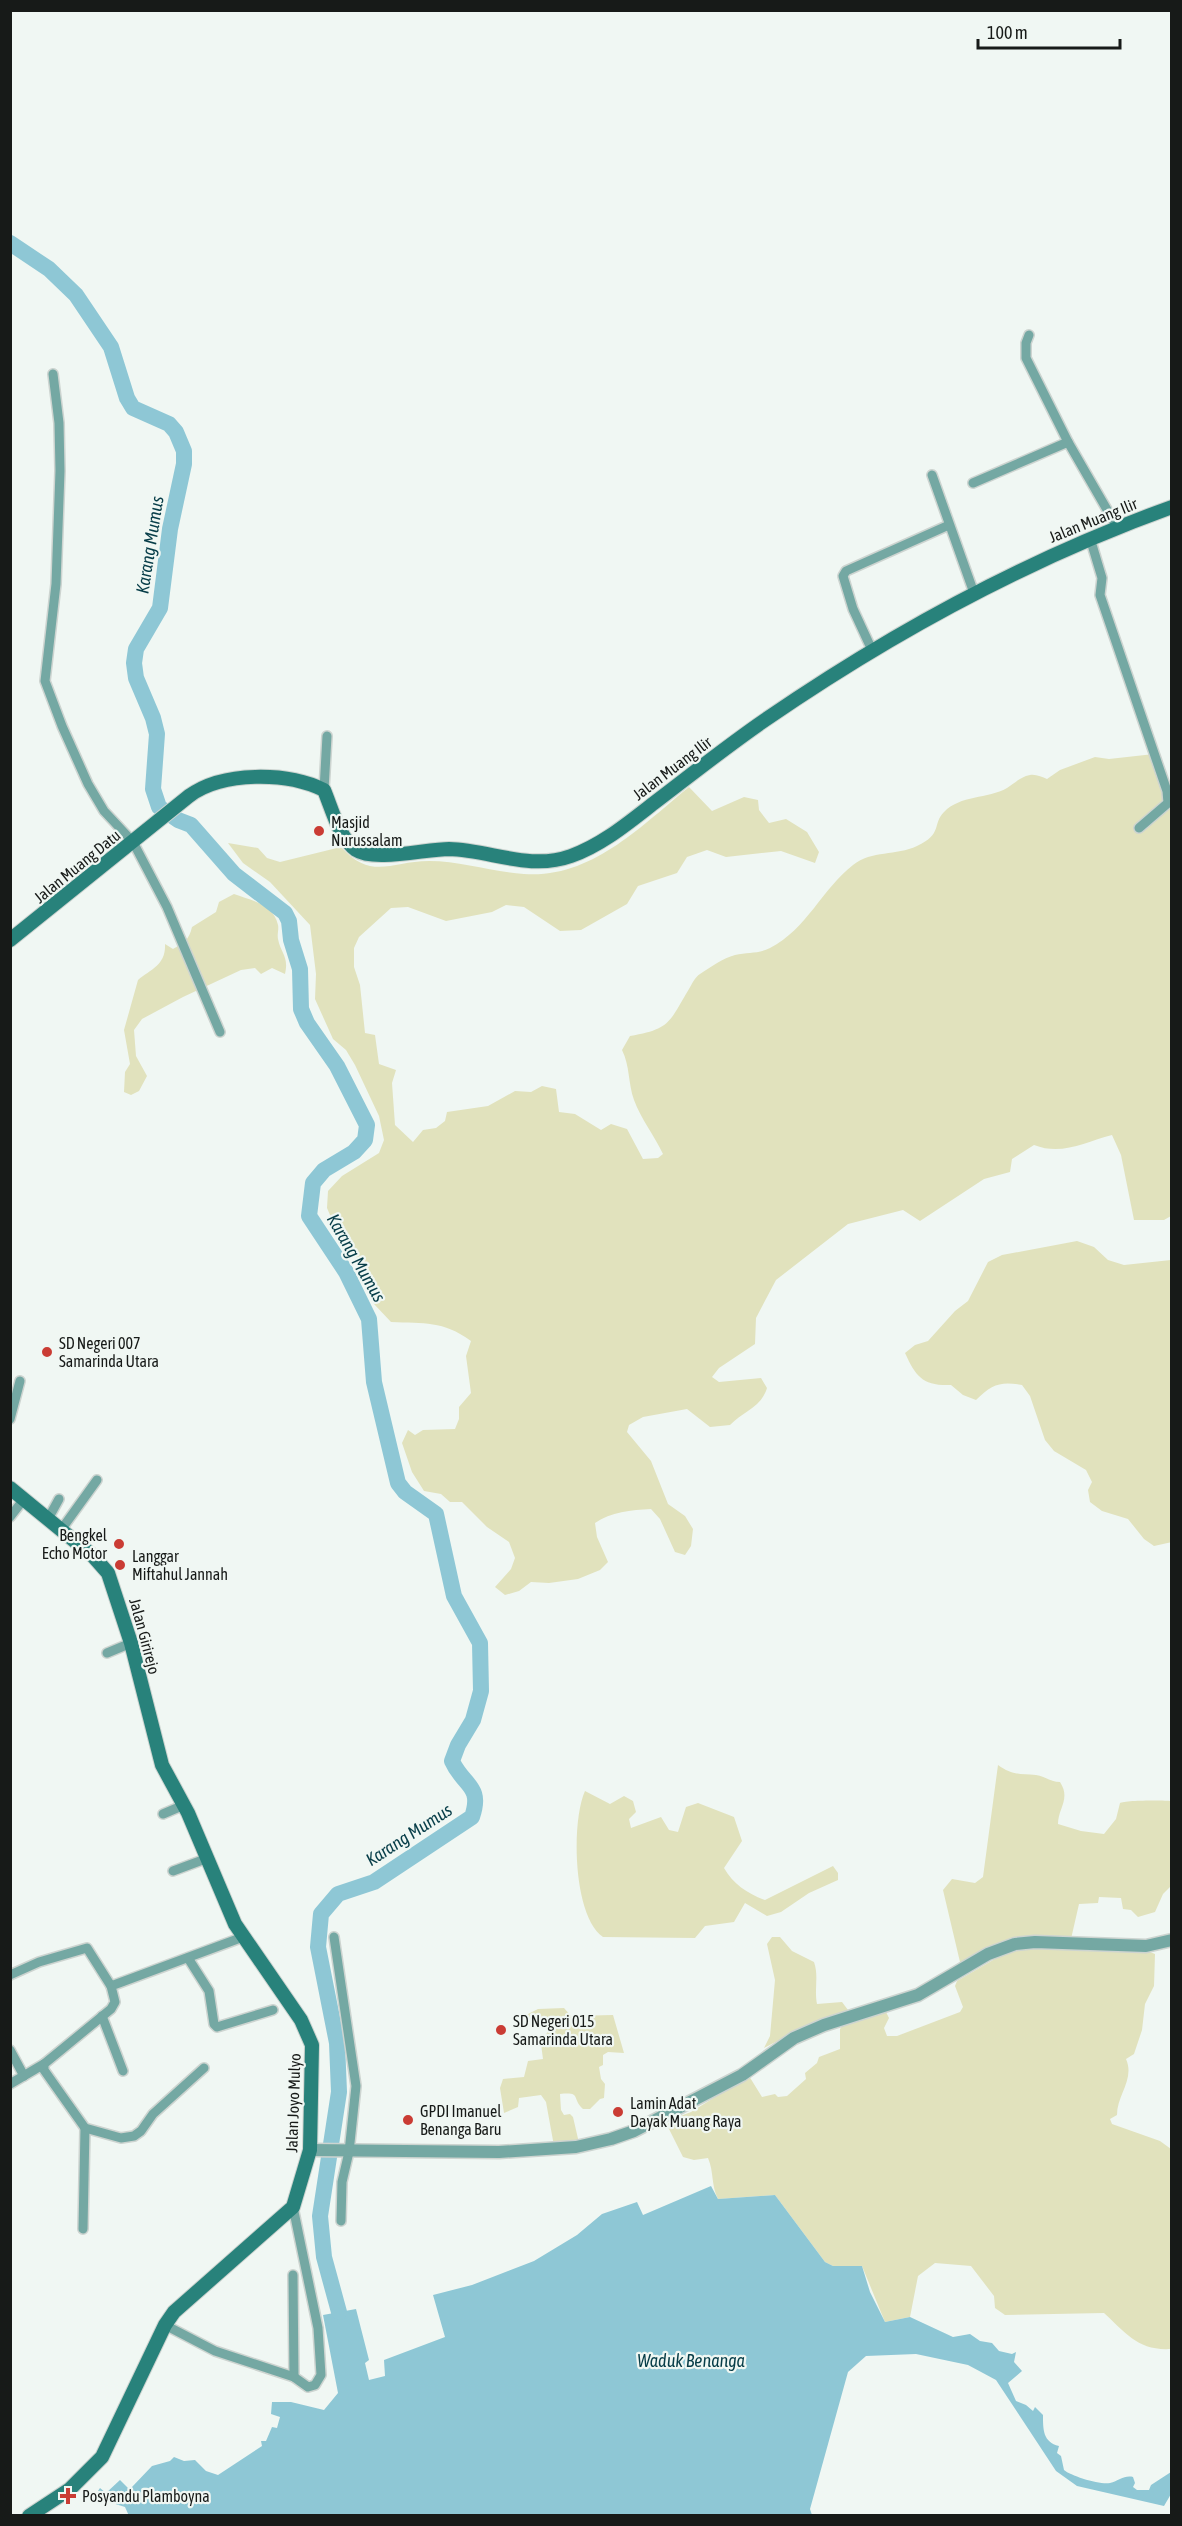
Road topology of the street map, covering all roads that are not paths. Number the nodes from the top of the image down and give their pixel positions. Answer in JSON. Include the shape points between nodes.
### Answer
{"nodes":[{"id":1,"x":1029,"y":335,"type":"dead end"},
{"id":2,"x":53,"y":374,"type":"dead end"},
{"id":3,"x":1068,"y":442,"type":"junction"},
{"id":4,"x":932,"y":475,"type":"dead end"},
{"id":5,"x":973,"y":483,"type":"dead end"},
{"id":6,"x":1172,"y":507,"type":"edge"},
{"id":7,"x":949,"y":525,"type":"junction"},
{"id":8,"x":1117,"y":527,"type":"junction"},
{"id":9,"x":1090,"y":538,"type":"junction"},
{"id":10,"x":974,"y":593,"type":"junction"},
{"id":11,"x":872,"y":650,"type":"junction"},
{"id":12,"x":327,"y":736,"type":"dead end"},
{"id":13,"x":324,"y":790,"type":"junction"},
{"id":14,"x":1139,"y":828,"type":"dead end"},
{"id":15,"x":134,"y":841,"type":"junction"},
{"id":16,"x":10,"y":940,"type":"edge"},
{"id":17,"x":220,"y":1032,"type":"dead end"},
{"id":18,"x":20,"y":1381,"type":"dead end"},
{"id":19,"x":10,"y":1419,"type":"edge"},
{"id":20,"x":98,"y":1480,"type":"dead end"},
{"id":21,"x":10,"y":1488,"type":"edge"},
{"id":22,"x":24,"y":1499,"type":"junction"},
{"id":23,"x":59,"y":1499,"type":"dead end"},
{"id":24,"x":10,"y":1516,"type":"edge"},
{"id":25,"x":48,"y":1519,"type":"junction"},
{"id":26,"x":61,"y":1530,"type":"junction"},
{"id":27,"x":131,"y":1644,"type":"junction"},
{"id":28,"x":107,"y":1653,"type":"dead end"},
{"id":29,"x":162,"y":1765,"type":"joint"},
{"id":30,"x":184,"y":1805,"type":"junction"},
{"id":31,"x":163,"y":1814,"type":"dead end"},
{"id":32,"x":208,"y":1858,"type":"junction"},
{"id":33,"x":173,"y":1871,"type":"dead end"},
{"id":34,"x":243,"y":1937,"type":"junction"},
{"id":35,"x":334,"y":1937,"type":"dead end"},
{"id":36,"x":1172,"y":1940,"type":"edge"},
{"id":37,"x":188,"y":1958,"type":"junction"},
{"id":38,"x":10,"y":1975,"type":"edge"},
{"id":39,"x":111,"y":1986,"type":"junction"},
{"id":40,"x":273,"y":2010,"type":"dead end"},
{"id":41,"x":102,"y":2016,"type":"junction"},
{"id":42,"x":10,"y":2050,"type":"edge"},
{"id":43,"x":44,"y":2064,"type":"junction"},
{"id":44,"x":204,"y":2068,"type":"dead end"},
{"id":45,"x":123,"y":2071,"type":"dead end"},
{"id":46,"x":24,"y":2076,"type":"junction"},
{"id":47,"x":10,"y":2084,"type":"edge"},
{"id":48,"x":85,"y":2128,"type":"junction"},
{"id":49,"x":315,"y":2151,"type":"junction"},
{"id":50,"x":348,"y":2152,"type":"junction"},
{"id":51,"x":293,"y":2207,"type":"junction"},
{"id":52,"x":341,"y":2221,"type":"dead end"},
{"id":53,"x":83,"y":2229,"type":"dead end"},
{"id":54,"x":293,"y":2275,"type":"dead end"},
{"id":55,"x":165,"y":2325,"type":"junction"},
{"id":56,"x":294,"y":2377,"type":"junction"},
{"id":57,"x":29,"y":2516,"type":"edge"}],
"edges":[{"from":1,"to":3,"type":"street","via":[[1026,357]]},
{"from":2,"to":15,"type":"street","via":[[60,471],[56,584],[45,681],[96,797]]},
{"from":3,"to":5,"type":"street"},
{"from":3,"to":8,"type":"street"},
{"from":4,"to":7,"type":"street"},
{"from":6,"to":8,"type":"main road","name":"Jalan Muang Ilir"},
{"from":7,"to":10,"type":"street"},
{"from":7,"to":11,"type":"street","via":[[846,571],[843,576],[853,609]]},
{"from":8,"to":9,"type":"main road","name":"Jalan Muang Ilir"},
{"from":9,"to":10,"type":"main road","name":"Jalan Muang Ilir"},
{"from":9,"to":14,"type":"street","via":[[1102,578],[1100,596],[1168,797],[1168,803]]},
{"from":10,"to":11,"type":"main road","name":"Jalan Muang Ilir"},
{"from":11,"to":13,"type":"main road","name":"Jalan Muang Ilir","via":[[758,724],[611,836],[553,861],[452,849],[365,854],[346,841]]},
{"from":12,"to":13,"type":"street"},
{"from":13,"to":15,"type":"main road","name":"Jalan Muang Datu","via":[[289,778],[212,783],[189,796]]},
{"from":15,"to":16,"type":"main road","name":"Jalan Muang Datu"},
{"from":15,"to":17,"type":"street"},
{"from":18,"to":19,"type":"street"},
{"from":20,"to":26,"type":"street"},
{"from":21,"to":22,"type":"main road","name":"Jalan Girirejo"},
{"from":22,"to":24,"type":"street"},
{"from":22,"to":25,"type":"main road","name":"Jalan Girirejo"},
{"from":23,"to":25,"type":"street"},
{"from":25,"to":26,"type":"main road","name":"Jalan Girirejo"},
{"from":26,"to":27,"type":"main road","name":"Jalan Girirejo","via":[[108,1573]]},
{"from":27,"to":28,"type":"street"},
{"from":27,"to":29,"type":"main road","name":"Jalan Girirejo"},
{"from":29,"to":30,"type":"main road","name":"Jalan Joyo Mulyo"},
{"from":30,"to":31,"type":"street"},
{"from":30,"to":32,"type":"main road","name":"Jalan Joyo Mulyo"},
{"from":32,"to":33,"type":"street"},
{"from":32,"to":34,"type":"main road","name":"Jalan Joyo Mulyo"},
{"from":34,"to":37,"type":"street"},
{"from":34,"to":49,"type":"main road","name":"Jalan Joyo Mulyo","via":[[309,2036]]},
{"from":35,"to":50,"type":"street","via":[[355,2066]]},
{"from":36,"to":50,"type":"street","via":[[1146,1946],[1015,1944],[988,1954],[918,1995],[794,2038],[742,2075],[634,2132],[611,2139],[576,2147],[499,2152]]},
{"from":37,"to":39,"type":"street"},
{"from":37,"to":40,"type":"street","via":[[209,1991],[217,2027]]},
{"from":38,"to":39,"type":"street","via":[[87,1948]]},
{"from":39,"to":41,"type":"street","via":[[115,2002]]},
{"from":41,"to":43,"type":"street"},
{"from":41,"to":45,"type":"street"},
{"from":42,"to":46,"type":"street"},
{"from":43,"to":46,"type":"street"},
{"from":43,"to":48,"type":"street","via":[[44,2070]]},
{"from":44,"to":48,"type":"street","via":[[134,2136],[121,2138]]},
{"from":46,"to":47,"type":"street"},
{"from":48,"to":53,"type":"street"},
{"from":49,"to":50,"type":"street"},
{"from":49,"to":51,"type":"main road","name":"Jalan Joyo Mulyo"},
{"from":50,"to":52,"type":"street"},
{"from":51,"to":55,"type":"main road","via":[[196,2291]]},
{"from":51,"to":56,"type":"street","via":[[316,2318],[321,2365],[315,2385],[308,2387]]},
{"from":54,"to":56,"type":"street"},
{"from":55,"to":56,"type":"street","via":[[215,2351]]},
{"from":55,"to":57,"type":"main road","via":[[102,2457],[84,2478]]}]}
